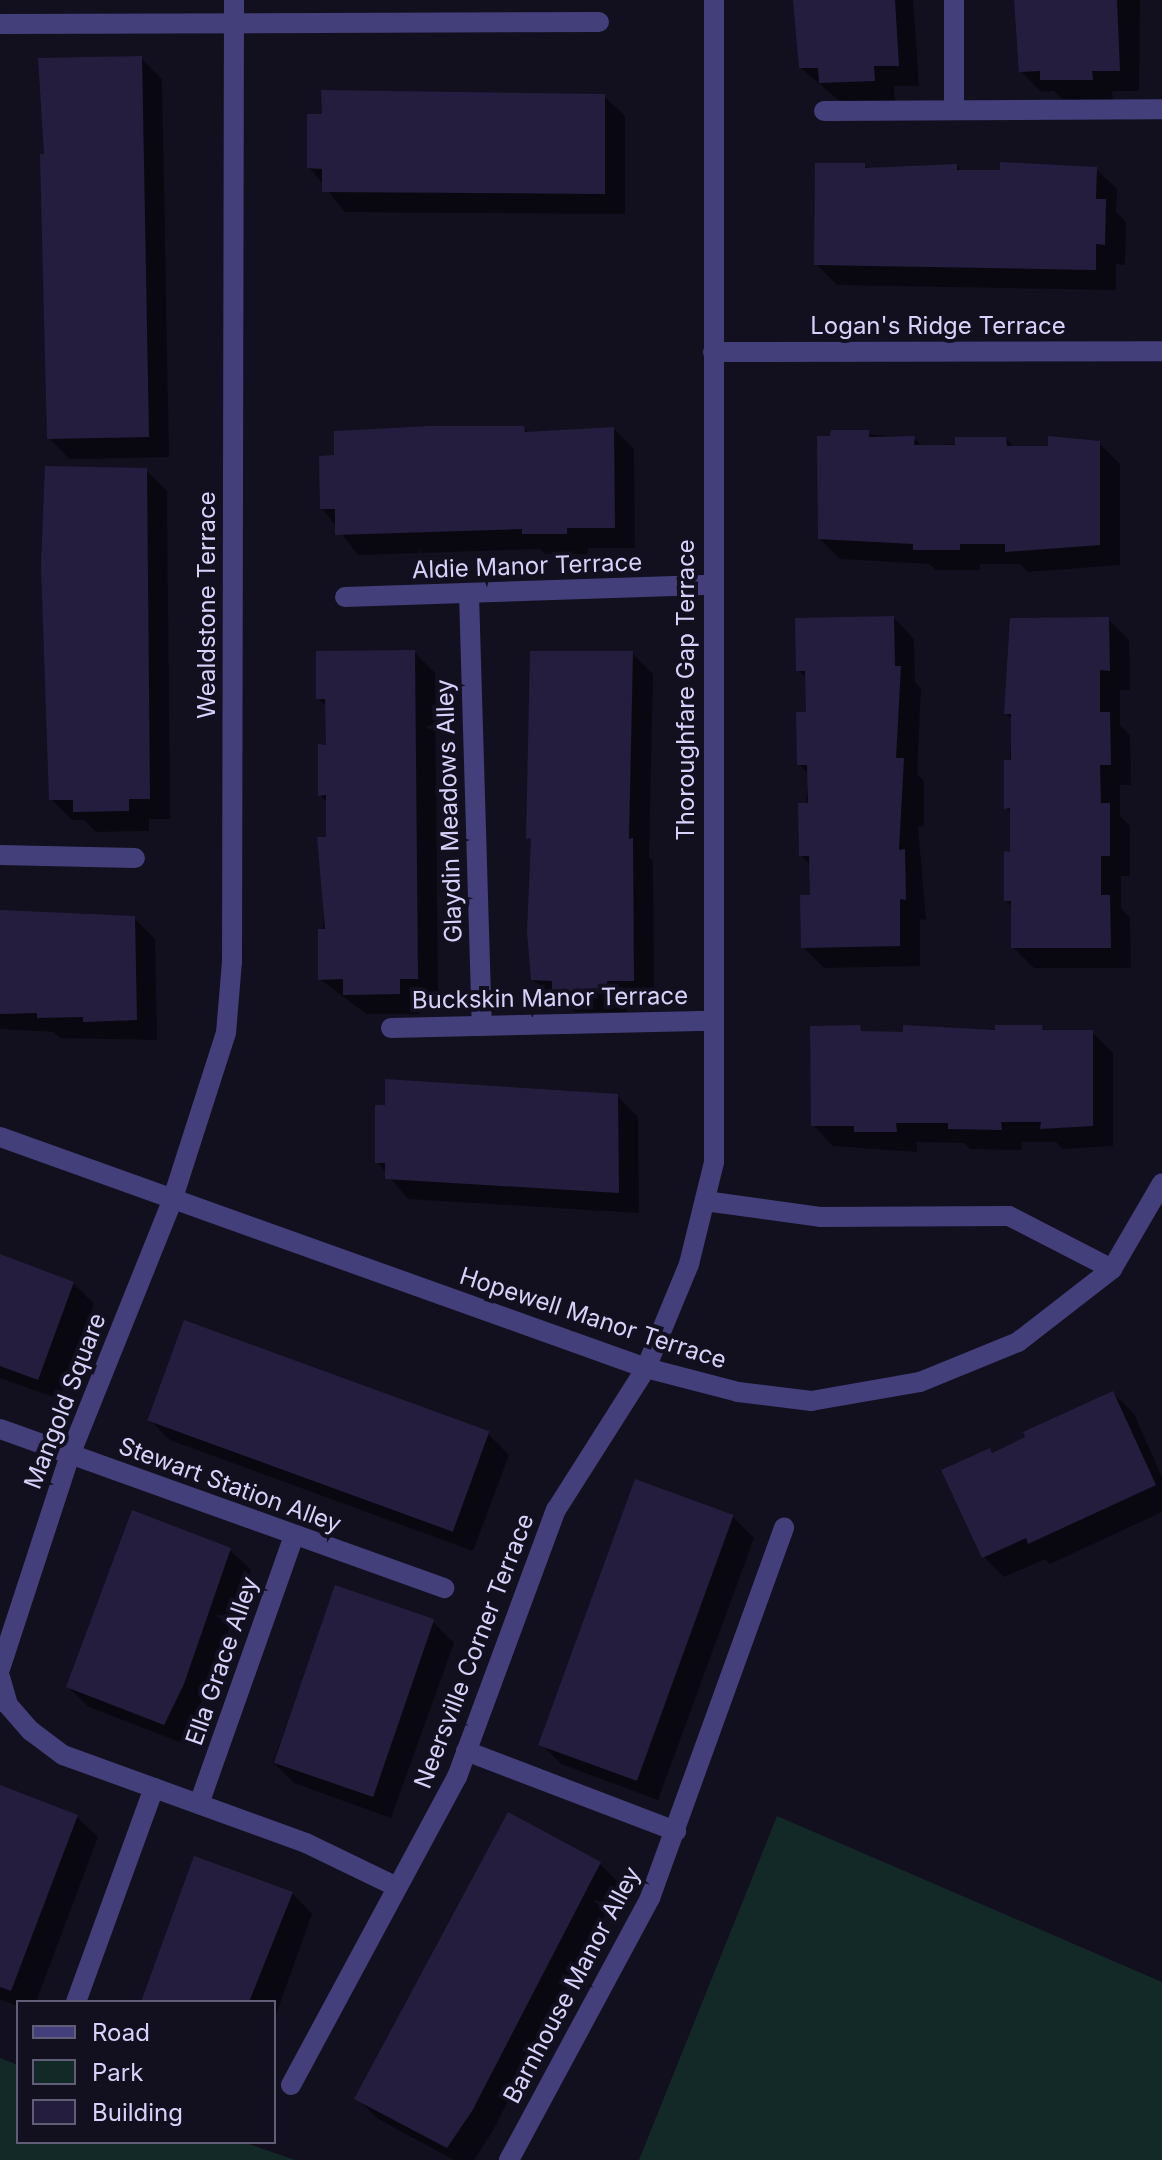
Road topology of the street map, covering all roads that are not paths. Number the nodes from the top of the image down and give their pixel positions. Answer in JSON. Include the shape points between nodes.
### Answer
{"nodes":[{"id":1,"x":714,"y":0,"type":"edge"},
{"id":2,"x":954,"y":0,"type":"edge"},
{"id":3,"x":234,"y":10,"type":"edge"},
{"id":4,"x":599,"y":22,"type":"dead end"},
{"id":5,"x":0,"y":24,"type":"edge"},
{"id":6,"x":1162,"y":109,"type":"edge"},
{"id":7,"x":954,"y":110,"type":"junction"},
{"id":8,"x":824,"y":111,"type":"dead end"},
{"id":9,"x":1162,"y":351,"type":"edge"},
{"id":10,"x":713,"y":352,"type":"junction"},
{"id":11,"x":712,"y":585,"type":"junction"},
{"id":12,"x":469,"y":594,"type":"junction"},
{"id":13,"x":345,"y":597,"type":"dead end"},
{"id":14,"x":0,"y":855,"type":"edge"},
{"id":15,"x":135,"y":858,"type":"dead end"},
{"id":16,"x":711,"y":1021,"type":"junction"},
{"id":17,"x":482,"y":1026,"type":"junction"},
{"id":18,"x":391,"y":1028,"type":"dead end"},
{"id":19,"x":0,"y":1137,"type":"edge"},
{"id":20,"x":1162,"y":1183,"type":"edge"},
{"id":21,"x":172,"y":1201,"type":"junction"},
{"id":22,"x":705,"y":1201,"type":"junction"},
{"id":23,"x":1112,"y":1269,"type":"junction"},
{"id":24,"x":646,"y":1368,"type":"junction"},
{"id":25,"x":0,"y":1429,"type":"edge"},
{"id":26,"x":70,"y":1455,"type":"junction"},
{"id":27,"x":784,"y":1527,"type":"dead end"},
{"id":28,"x":294,"y":1535,"type":"junction"},
{"id":29,"x":444,"y":1588,"type":"dead end"},
{"id":30,"x":0,"y":1669,"type":"edge"},
{"id":31,"x":0,"y":1677,"type":"edge"},
{"id":32,"x":466,"y":1751,"type":"junction"},
{"id":33,"x":154,"y":1788,"type":"junction"},
{"id":34,"x":199,"y":1804,"type":"junction"},
{"id":35,"x":676,"y":1831,"type":"junction"},
{"id":36,"x":397,"y":1887,"type":"junction"},
{"id":37,"x":77,"y":2000,"type":"edge"},
{"id":38,"x":291,"y":2085,"type":"dead end"},
{"id":39,"x":509,"y":2160,"type":"edge"}],
"edges":[{"from":1,"to":10,"type":"street","name":"Thoroughfare Gap Terrace"},
{"from":2,"to":7,"type":"street"},
{"from":3,"to":4,"type":"street"},
{"from":3,"to":5,"type":"street"},
{"from":3,"to":21,"type":"street","name":"Wealdstone Terrace","via":[[232,962],[226,1033]]},
{"from":6,"to":7,"type":"street"},
{"from":7,"to":8,"type":"street"},
{"from":9,"to":10,"type":"street","name":"Logan's Ridge Terrace"},
{"from":10,"to":11,"type":"street","name":"Thoroughfare Gap Terrace"},
{"from":11,"to":12,"type":"street","name":"Aldie Manor Terrace"},
{"from":11,"to":16,"type":"street","name":"Thoroughfare Gap Terrace"},
{"from":12,"to":13,"type":"street","name":"Aldie Manor Terrace"},
{"from":12,"to":17,"type":"street","name":"Glaydin Meadows Alley"},
{"from":14,"to":15,"type":"street"},
{"from":16,"to":17,"type":"street","name":"Buckskin Manor Terrace"},
{"from":16,"to":22,"type":"street","name":"Thoroughfare Gap Terrace","via":[[714,1162]]},
{"from":17,"to":18,"type":"street","name":"Buckskin Manor Terrace"},
{"from":19,"to":21,"type":"street","name":"Hopewell Manor Terrace"},
{"from":20,"to":23,"type":"street","name":"Hopewell Manor Terrace"},
{"from":21,"to":24,"type":"street","name":"Hopewell Manor Terrace"},
{"from":21,"to":26,"type":"street","name":"Mangold Square"},
{"from":22,"to":23,"type":"street","via":[[820,1217],[1009,1216]]},
{"from":22,"to":24,"type":"street","name":"Thoroughfare Gap Terrace","via":[[689,1264]]},
{"from":23,"to":24,"type":"street","name":"Hopewell Manor Terrace","via":[[1018,1342],[920,1382],[811,1401],[738,1392]]},
{"from":24,"to":32,"type":"street","name":"Neersville Corner Terrace","via":[[556,1510]]},
{"from":25,"to":26,"type":"street","name":"Stewart Station Alley"},
{"from":26,"to":28,"type":"street","name":"Stewart Station Alley"},
{"from":26,"to":30,"type":"street","name":"Mangold Square"},
{"from":27,"to":35,"type":"street","name":"Barnhouse Manor Alley"},
{"from":28,"to":29,"type":"street","name":"Stewart Station Alley"},
{"from":28,"to":34,"type":"street","name":"Ella Grace Alley"},
{"from":31,"to":33,"type":"street","via":[[8,1705],[63,1755]]},
{"from":32,"to":35,"type":"street"},
{"from":32,"to":36,"type":"street","name":"Neersville Corner Terrace"},
{"from":33,"to":34,"type":"street"},
{"from":33,"to":37,"type":"street"},
{"from":34,"to":36,"type":"street","via":[[306,1843]]},
{"from":35,"to":39,"type":"street","name":"Barnhouse Manor Alley","via":[[650,1898]]},
{"from":36,"to":38,"type":"street","name":"Neersville Corner Terrace"}]}
